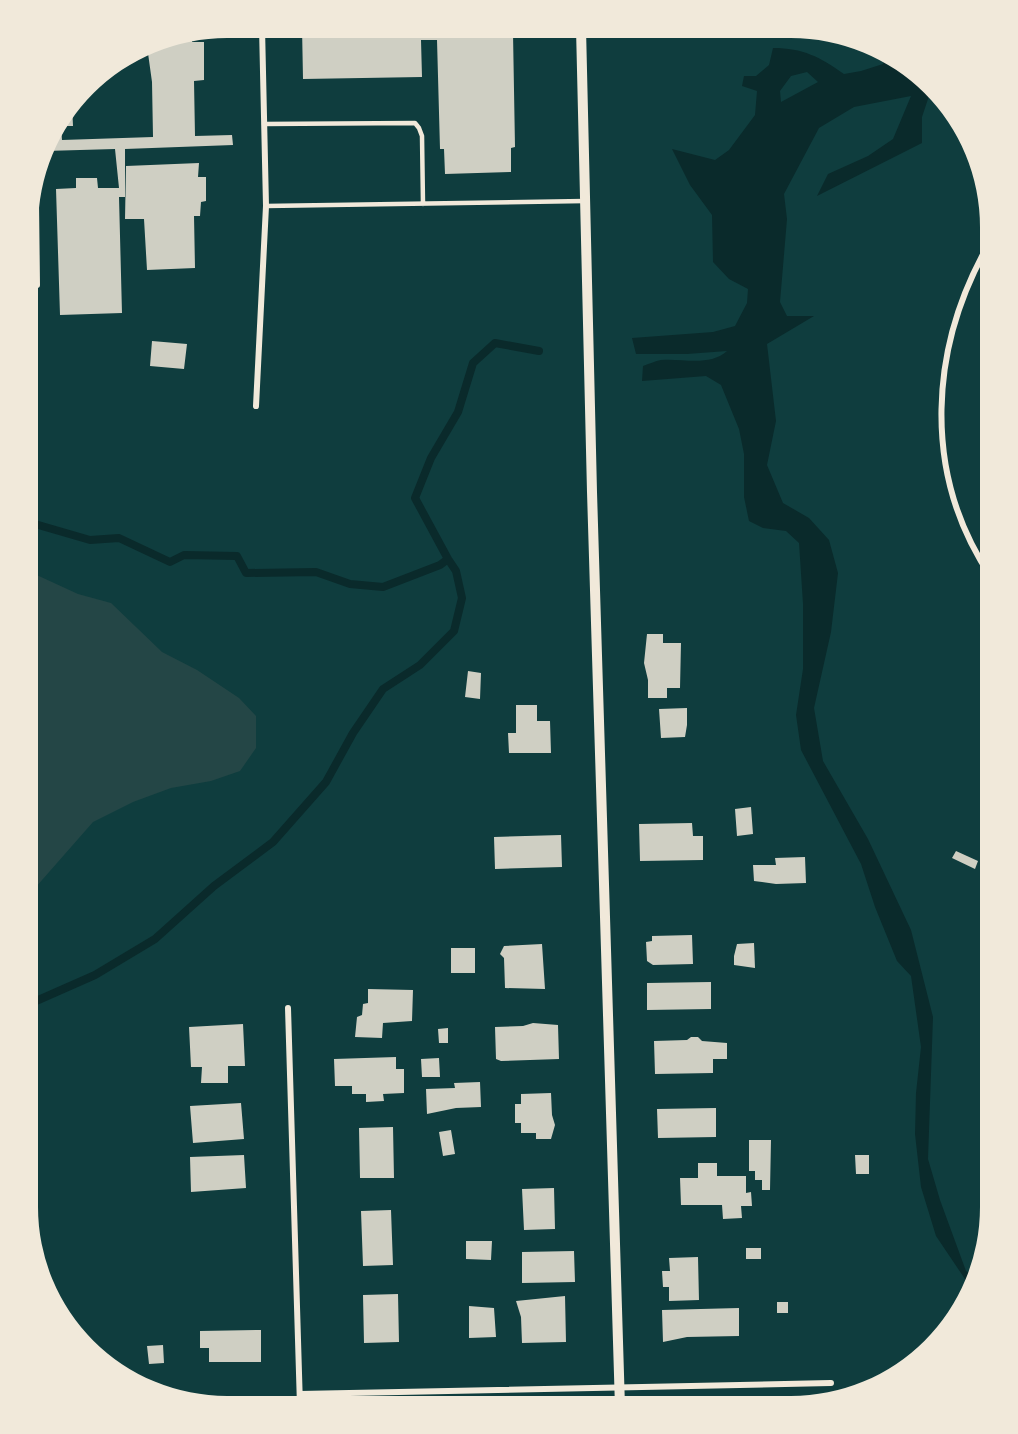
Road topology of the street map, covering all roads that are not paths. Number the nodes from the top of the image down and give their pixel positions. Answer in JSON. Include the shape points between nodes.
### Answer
{"nodes":[{"id":1,"x":262,"y":38,"type":"edge"},
{"id":2,"x":581,"y":38,"type":"edge"},
{"id":3,"x":264,"y":124,"type":"junction"},
{"id":4,"x":585,"y":201,"type":"junction"},
{"id":5,"x":423,"y":204,"type":"junction"},
{"id":6,"x":267,"y":206,"type":"junction"},
{"id":7,"x":980,"y":259,"type":"edge"},
{"id":8,"x":256,"y":406,"type":"dead end"},
{"id":9,"x":980,"y":556,"type":"edge"},
{"id":10,"x":288,"y":1008,"type":"dead end"},
{"id":11,"x":831,"y":1383,"type":"dead end"},
{"id":12,"x":620,"y":1388,"type":"junction"},
{"id":13,"x":300,"y":1394,"type":"joint"},
{"id":14,"x":620,"y":1396,"type":"edge"}],
"edges":[{"from":1,"to":3,"type":"street"},
{"from":2,"to":4,"type":"street"},
{"from":3,"to":5,"type":"lane","via":[[414,123],[422,136]]},
{"from":3,"to":6,"type":"street"},
{"from":4,"to":5,"type":"lane"},
{"from":4,"to":12,"type":"street"},
{"from":5,"to":6,"type":"lane"},
{"from":6,"to":8,"type":"street"},
{"from":7,"to":9,"type":"street","via":[[957,313],[946,353],[941,395],[948,478],[960,518]]},
{"from":10,"to":13,"type":"street"},
{"from":11,"to":12,"type":"street"},
{"from":12,"to":13,"type":"street"},
{"from":12,"to":14,"type":"street"}]}
